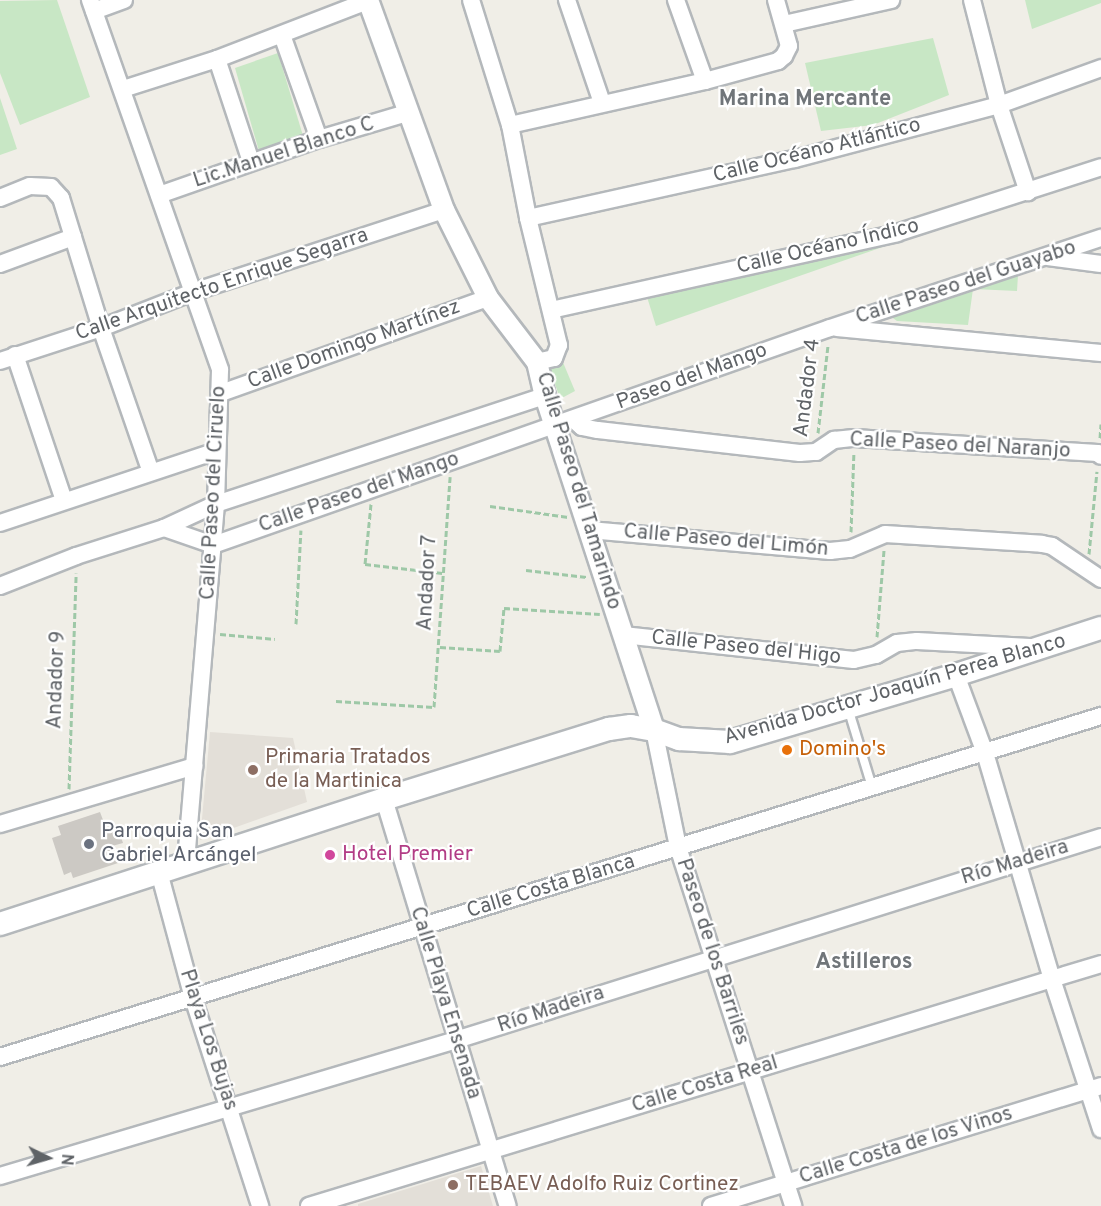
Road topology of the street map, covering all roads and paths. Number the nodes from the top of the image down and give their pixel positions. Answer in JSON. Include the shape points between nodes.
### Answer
{"nodes":[{"id":1,"x":124,"y":0,"type":"edge"},
{"id":2,"x":369,"y":0,"type":"edge"},
{"id":3,"x":471,"y":0,"type":"edge"},
{"id":4,"x":567,"y":0,"type":"edge"},
{"id":5,"x":676,"y":0,"type":"edge"},
{"id":6,"x":776,"y":0,"type":"edge"},
{"id":7,"x":891,"y":0,"type":"edge"},
{"id":8,"x":972,"y":0,"type":"edge"},
{"id":9,"x":873,"y":2,"type":"edge"},
{"id":10,"x":92,"y":6,"type":"edge"},
{"id":11,"x":784,"y":24,"type":"junction"},
{"id":12,"x":282,"y":35,"type":"junction"},
{"id":13,"x":217,"y":59,"type":"junction"},
{"id":14,"x":1101,"y":68,"type":"edge"},
{"id":15,"x":705,"y":81,"type":"junction"},
{"id":16,"x":123,"y":89,"type":"junction"},
{"id":17,"x":602,"y":103,"type":"junction"},
{"id":18,"x":999,"y":105,"type":"junction"},
{"id":19,"x":410,"y":112,"type":"junction"},
{"id":20,"x":510,"y":125,"type":"junction"},
{"id":21,"x":319,"y":139,"type":"junction"},
{"id":22,"x":251,"y":162,"type":"junction"},
{"id":23,"x":1101,"y":167,"type":"edge"},
{"id":24,"x":1028,"y":192,"type":"junction"},
{"id":25,"x":159,"y":195,"type":"junction"},
{"id":26,"x":0,"y":198,"type":"edge"},
{"id":27,"x":444,"y":210,"type":"junction"},
{"id":28,"x":528,"y":218,"type":"junction"},
{"id":29,"x":73,"y":237,"type":"junction"},
{"id":30,"x":1101,"y":238,"type":"edge"},
{"id":31,"x":1045,"y":257,"type":"junction"},
{"id":32,"x":0,"y":264,"type":"edge"},
{"id":33,"x":1101,"y":264,"type":"edge"},
{"id":34,"x":193,"y":292,"type":"junction"},
{"id":35,"x":488,"y":298,"type":"junction"},
{"id":36,"x":551,"y":309,"type":"junction"},
{"id":37,"x":101,"y":327,"type":"junction"},
{"id":38,"x":830,"y":328,"type":"junction"},
{"id":39,"x":1101,"y":353,"type":"edge"},
{"id":40,"x":7,"y":358,"type":"edge"},
{"id":41,"x":537,"y":362,"type":"junction"},
{"id":42,"x":221,"y":393,"type":"junction"},
{"id":43,"x":545,"y":396,"type":"junction"},
{"id":44,"x":564,"y":422,"type":"junction"},
{"id":45,"x":854,"y":438,"type":"junction"},
{"id":46,"x":216,"y":452,"type":"junction"},
{"id":47,"x":816,"y":452,"type":"junction"},
{"id":48,"x":1100,"y":454,"type":"edge"},
{"id":49,"x":452,"y":460,"type":"junction"},
{"id":50,"x":151,"y":472,"type":"junction"},
{"id":51,"x":373,"y":487,"type":"junction"},
{"id":52,"x":64,"y":501,"type":"junction"},
{"id":53,"x":216,"y":504,"type":"junction"},
{"id":54,"x":490,"y":506,"type":"dead end"},
{"id":55,"x":302,"y":512,"type":"junction"},
{"id":56,"x":0,"y":523,"type":"edge"},
{"id":57,"x":587,"y":525,"type":"junction"},
{"id":58,"x":164,"y":528,"type":"junction"},
{"id":59,"x":885,"y":534,"type":"junction"},
{"id":60,"x":213,"y":545,"type":"junction"},
{"id":61,"x":850,"y":549,"type":"junction"},
{"id":62,"x":76,"y":556,"type":"junction"},
{"id":63,"x":526,"y":570,"type":"dead end"},
{"id":64,"x":442,"y":574,"type":"junction"},
{"id":65,"x":1094,"y":574,"type":"edge"},
{"id":66,"x":604,"y":579,"type":"junction"},
{"id":67,"x":0,"y":586,"type":"edge"},
{"id":68,"x":617,"y":615,"type":"junction"},
{"id":69,"x":296,"y":624,"type":"dead end"},
{"id":70,"x":1101,"y":628,"type":"edge"},
{"id":71,"x":206,"y":633,"type":"junction"},
{"id":72,"x":623,"y":635,"type":"junction"},
{"id":73,"x":275,"y":639,"type":"dead end"},
{"id":74,"x":440,"y":647,"type":"junction"},
{"id":75,"x":1045,"y":648,"type":"junction"},
{"id":76,"x":876,"y":655,"type":"junction"},
{"id":77,"x":956,"y":675,"type":"junction"},
{"id":78,"x":336,"y":701,"type":"dead end"},
{"id":79,"x":848,"y":707,"type":"junction"},
{"id":80,"x":1101,"y":716,"type":"edge"},
{"id":81,"x":654,"y":730,"type":"junction"},
{"id":82,"x":985,"y":753,"type":"junction"},
{"id":83,"x":195,"y":766,"type":"junction"},
{"id":84,"x":872,"y":787,"type":"junction"},
{"id":85,"x":384,"y":799,"type":"junction"},
{"id":86,"x":68,"y":804,"type":"junction"},
{"id":87,"x":0,"y":824,"type":"edge"},
{"id":88,"x":1101,"y":837,"type":"edge"},
{"id":89,"x":678,"y":847,"type":"junction"},
{"id":90,"x":1018,"y":861,"type":"junction"},
{"id":91,"x":186,"y":863,"type":"junction"},
{"id":92,"x":159,"y":873,"type":"junction"},
{"id":93,"x":0,"y":924,"type":"edge"},
{"id":94,"x":421,"y":927,"type":"junction"},
{"id":95,"x":712,"y":958,"type":"junction"},
{"id":96,"x":1101,"y":964,"type":"edge"},
{"id":97,"x":1052,"y":979,"type":"junction"},
{"id":98,"x":194,"y":998,"type":"junction"},
{"id":99,"x":456,"y":1040,"type":"junction"},
{"id":100,"x":0,"y":1057,"type":"edge"},
{"id":101,"x":750,"y":1071,"type":"junction"},
{"id":102,"x":1095,"y":1088,"type":"edge"},
{"id":103,"x":230,"y":1108,"type":"junction"},
{"id":104,"x":1101,"y":1129,"type":"edge"},
{"id":105,"x":490,"y":1151,"type":"junction"},
{"id":106,"x":0,"y":1176,"type":"edge"},
{"id":107,"x":786,"y":1183,"type":"junction"},
{"id":108,"x":260,"y":1206,"type":"edge"},
{"id":109,"x":309,"y":1206,"type":"edge"},
{"id":110,"x":508,"y":1206,"type":"edge"},
{"id":111,"x":711,"y":1206,"type":"edge"},
{"id":112,"x":793,"y":1206,"type":"edge"}],
"edges":[{"from":1,"to":10,"type":"street"},
{"from":2,"to":12,"type":"street"},
{"from":2,"to":19,"type":"street","name":"Calle Paseo del Tamarindo"},
{"from":3,"to":20,"type":"street"},
{"from":4,"to":17,"type":"street"},
{"from":5,"to":15,"type":"street"},
{"from":6,"to":11,"type":"street"},
{"from":7,"to":9,"type":"street"},
{"from":8,"to":18,"type":"street"},
{"from":9,"to":11,"type":"street"},
{"from":10,"to":16,"type":"street","name":"Calle Paseo del Ciruelo"},
{"from":11,"to":15,"type":"street","via":[[789,45],[784,56],[767,65]]},
{"from":12,"to":13,"type":"street"},
{"from":12,"to":21,"type":"street"},
{"from":13,"to":16,"type":"street"},
{"from":13,"to":22,"type":"street"},
{"from":14,"to":18,"type":"street","name":"Calle Océano Atlántico"},
{"from":15,"to":17,"type":"street"},
{"from":16,"to":25,"type":"street","name":"Calle Paseo del Ciruelo"},
{"from":17,"to":20,"type":"street"},
{"from":18,"to":24,"type":"street"},
{"from":18,"to":28,"type":"street","name":"Calle Océano Atlántico","via":[[795,159]]},
{"from":19,"to":21,"type":"street","name":"Lic.Manuel Blanco C"},
{"from":19,"to":27,"type":"street","name":"Calle Paseo del Tamarindo"},
{"from":20,"to":28,"type":"street"},
{"from":21,"to":22,"type":"street","name":"Lic.Manuel Blanco C"},
{"from":22,"to":25,"type":"street","name":"Lic.Manuel Blanco C"},
{"from":23,"to":24,"type":"street","name":"Calle Océano Índico"},
{"from":24,"to":36,"type":"street","name":"Calle Océano Índico","via":[[897,233]]},
{"from":25,"to":34,"type":"street","name":"Calle Paseo del Ciruelo"},
{"from":26,"to":29,"type":"street","via":[[30,186],[51,187],[61,198]]},
{"from":27,"to":34,"type":"street","name":"Calle Arquitecto Enrique Segarra"},
{"from":27,"to":35,"type":"street","name":"Calle Paseo del Tamarindo"},
{"from":28,"to":36,"type":"street"},
{"from":29,"to":32,"type":"street"},
{"from":29,"to":37,"type":"street"},
{"from":30,"to":31,"type":"street","name":"Calle Paseo del Guayabo"},
{"from":31,"to":33,"type":"street"},
{"from":31,"to":38,"type":"street","name":"Calle Paseo del Guayabo"},
{"from":34,"to":37,"type":"street","name":"Calle Arquitecto Enrique Segarra"},
{"from":34,"to":42,"type":"street","name":"Calle Paseo del Ciruelo","via":[[220,370]]},
{"from":35,"to":41,"type":"street","name":"Calle Paseo del Tamarindo"},
{"from":35,"to":42,"type":"street","name":"Calle Domingo Martínez"},
{"from":36,"to":41,"type":"street","via":[[558,351],[554,358]]},
{"from":37,"to":40,"type":"street","name":"Calle Arquitecto Enrique Segarra"},
{"from":37,"to":50,"type":"street"},
{"from":38,"to":39,"type":"street"},
{"from":38,"to":44,"type":"street","name":"Paseo del Mango"},
{"from":38,"to":47,"type":"path","name":"Andador 4"},
{"from":40,"to":52,"type":"street"},
{"from":41,"to":43,"type":"street","name":"Calle Paseo del Tamarindo"},
{"from":42,"to":46,"type":"street","name":"Calle Paseo del Ciruelo"},
{"from":43,"to":44,"type":"street","name":"Calle Paseo del Tamarindo"},
{"from":43,"to":53,"type":"street","name":"Calle Paseo del Mango"},
{"from":44,"to":47,"type":"street","name":"Calle Paseo del Naranjo","via":[[598,430]]},
{"from":44,"to":49,"type":"street","name":"Calle Paseo del Mango"},
{"from":44,"to":57,"type":"street","name":"Calle Paseo del Tamarindo"},
{"from":45,"to":47,"type":"street","name":"Calle Paseo del Naranjo","via":[[834,440]]},
{"from":45,"to":48,"type":"street","name":"Calle Paseo del Naranjo"},
{"from":45,"to":61,"type":"path"},
{"from":46,"to":50,"type":"street"},
{"from":46,"to":53,"type":"street","name":"Calle Paseo del Ciruelo"},
{"from":48,"to":65,"type":"path"},
{"from":49,"to":51,"type":"street","name":"Calle Paseo del Mango"},
{"from":49,"to":64,"type":"path","name":"Andador 7"},
{"from":50,"to":52,"type":"street"},
{"from":51,"to":55,"type":"street","name":"Calle Paseo del Mango"},
{"from":51,"to":64,"type":"path","via":[[365,564]]},
{"from":52,"to":56,"type":"street"},
{"from":53,"to":58,"type":"street","name":"Calle Paseo del Mango"},
{"from":53,"to":60,"type":"street","name":"Calle Paseo del Ciruelo"},
{"from":54,"to":57,"type":"path"},
{"from":55,"to":60,"type":"street","name":"Calle Paseo del Mango"},
{"from":55,"to":69,"type":"path"},
{"from":57,"to":61,"type":"street","name":"Calle Paseo del Limón","via":[[830,551]]},
{"from":57,"to":66,"type":"street","name":"Calle Paseo del Tamarindo"},
{"from":58,"to":60,"type":"street"},
{"from":58,"to":62,"type":"street","name":"Calle Paseo del Mango"},
{"from":59,"to":61,"type":"street","name":"Calle Paseo del Limón"},
{"from":59,"to":65,"type":"street","name":"Calle Paseo del Limón","via":[[1052,546]]},
{"from":59,"to":76,"type":"path"},
{"from":60,"to":71,"type":"street","name":"Calle Paseo del Ciruelo"},
{"from":62,"to":67,"type":"street","name":"Calle Paseo del Mango"},
{"from":62,"to":86,"type":"path","name":"Andador 9"},
{"from":63,"to":66,"type":"path"},
{"from":64,"to":74,"type":"path","name":"Andador 7"},
{"from":66,"to":68,"type":"street","name":"Calle Paseo del Tamarindo"},
{"from":68,"to":72,"type":"street","name":"Calle Paseo del Tamarindo"},
{"from":68,"to":74,"type":"path","via":[[504,608],[500,651]]},
{"from":70,"to":75,"type":"main road","name":"Avenida Doctor Joaquín Perea Blanco"},
{"from":71,"to":73,"type":"path"},
{"from":71,"to":83,"type":"street","name":"Calle Paseo del Ciruelo"},
{"from":72,"to":76,"type":"street","name":"Calle Paseo del Higo","via":[[854,660]]},
{"from":72,"to":81,"type":"street","name":"Calle Paseo del Tamarindo"},
{"from":74,"to":78,"type":"path","name":"Andador 7","via":[[434,707]]},
{"from":75,"to":76,"type":"street","name":"Calle Paseo del Higo","via":[[917,640],[897,643]]},
{"from":75,"to":77,"type":"main road","name":"Avenida Doctor Joaquín Perea Blanco"},
{"from":77,"to":79,"type":"main road","name":"Avenida Doctor Joaquín Perea Blanco"},
{"from":77,"to":82,"type":"street"},
{"from":79,"to":81,"type":"main road","name":"Avenida Doctor Joaquín Perea Blanco","via":[[730,742],[679,739]]},
{"from":79,"to":84,"type":"lane"},
{"from":80,"to":82,"type":"street","name":"Calle Costa Blanca"},
{"from":81,"to":85,"type":"main road","name":"Avenida Doctor Joaquín Perea Blanco","via":[[631,726],[609,729]]},
{"from":81,"to":89,"type":"street","name":"Paseo de los Barriles"},
{"from":82,"to":84,"type":"street","name":"Calle Costa Blanca"},
{"from":82,"to":90,"type":"street"},
{"from":83,"to":86,"type":"street"},
{"from":83,"to":91,"type":"street","name":"Calle Paseo del Ciruelo"},
{"from":84,"to":89,"type":"street","name":"Calle Costa Blanca"},
{"from":85,"to":91,"type":"main road","name":"Avenida Doctor Joaquín Perea Blanco"},
{"from":85,"to":94,"type":"street","name":"Calle Playa Ensenada"},
{"from":86,"to":87,"type":"street"},
{"from":88,"to":90,"type":"street","name":"Río Madeira"},
{"from":89,"to":94,"type":"street","name":"Calle Costa Blanca"},
{"from":89,"to":95,"type":"street","name":"Paseo de los Barriles"},
{"from":90,"to":95,"type":"street","name":"Río Madeira"},
{"from":90,"to":97,"type":"street"},
{"from":91,"to":92,"type":"main road","name":"Avenida Doctor Joaquín Perea Blanco"},
{"from":92,"to":93,"type":"main road","name":"Avenida Doctor Joaquín Perea Blanco"},
{"from":92,"to":98,"type":"street","name":"Playa Los Bujas"},
{"from":94,"to":98,"type":"street","name":"Calle Costa Blanca"},
{"from":94,"to":99,"type":"street","name":"Calle Playa Ensenada"},
{"from":95,"to":99,"type":"street","name":"Río Madeira"},
{"from":95,"to":101,"type":"street","name":"Paseo de los Barriles"},
{"from":96,"to":97,"type":"street","name":"Calle Costa Real"},
{"from":97,"to":101,"type":"street","name":"Calle Costa Real"},
{"from":97,"to":102,"type":"street"},
{"from":98,"to":100,"type":"street","name":"Calle Costa Blanca"},
{"from":98,"to":103,"type":"street","name":"Playa Los Bujas"},
{"from":99,"to":103,"type":"street","name":"Río Madeira"},
{"from":99,"to":105,"type":"street","name":"Calle Playa Ensenada"},
{"from":101,"to":105,"type":"street","name":"Calle Costa Real"},
{"from":101,"to":107,"type":"street","name":"Paseo de los Barriles"},
{"from":102,"to":104,"type":"street"},
{"from":102,"to":107,"type":"street","name":"Calle Costa de los Vinos"},
{"from":103,"to":106,"type":"street","name":"Río Madeira"},
{"from":103,"to":108,"type":"street","name":"Playa Los Bujas"},
{"from":105,"to":109,"type":"street","name":"Calle Costa Real"},
{"from":105,"to":110,"type":"street","name":"Calle Playa Ensenada"},
{"from":107,"to":111,"type":"street","name":"Calle Costa de los Vinos"},
{"from":107,"to":112,"type":"street","name":"Paseo de los Barriles"}]}
